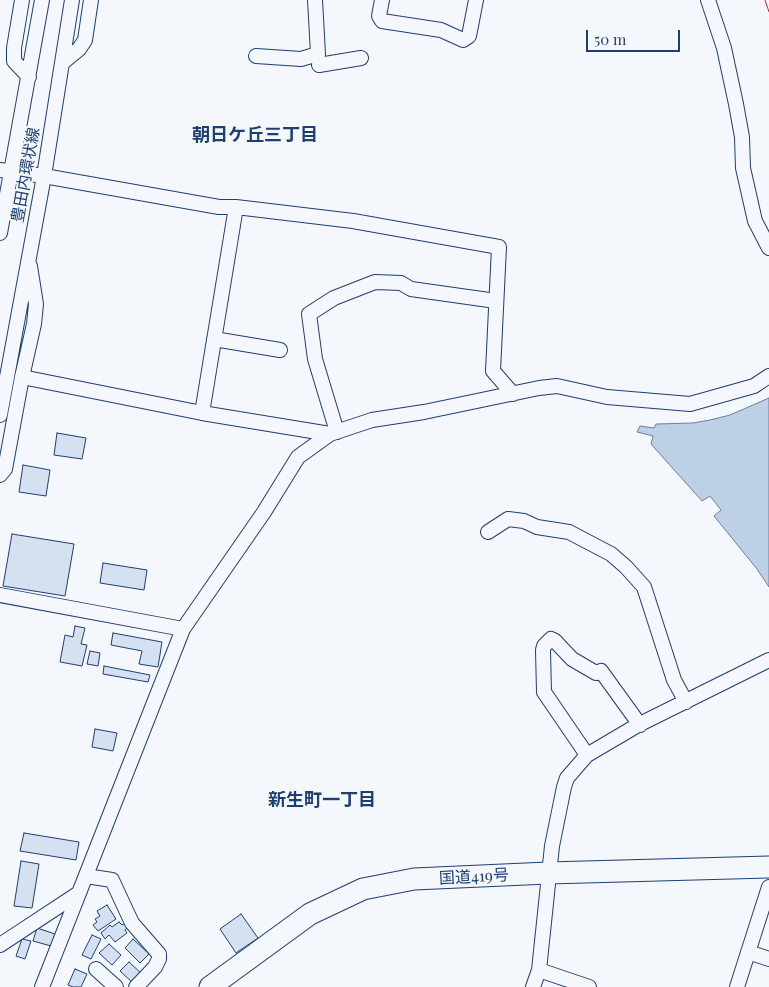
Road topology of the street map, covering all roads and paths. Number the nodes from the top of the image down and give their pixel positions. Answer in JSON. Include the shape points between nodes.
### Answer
{"nodes":[{"id":1,"x":22,"y":0,"type":"edge"},
{"id":2,"x":42,"y":0,"type":"edge"},
{"id":3,"x":72,"y":0,"type":"edge"},
{"id":4,"x":91,"y":0,"type":"edge"},
{"id":5,"x":315,"y":0,"type":"edge"},
{"id":6,"x":382,"y":0,"type":"edge"},
{"id":7,"x":476,"y":0,"type":"edge"},
{"id":8,"x":708,"y":0,"type":"edge"},
{"id":9,"x":256,"y":56,"type":"dead end"},
{"id":10,"x":361,"y":58,"type":"dead end"},
{"id":11,"x":62,"y":63,"type":"junction"},
{"id":12,"x":319,"y":64,"type":"junction"},
{"id":13,"x":29,"y":77,"type":"junction"},
{"id":14,"x":5,"y":171,"type":"edge"},
{"id":15,"x":44,"y":176,"type":"junction"},
{"id":16,"x":236,"y":207,"type":"junction"},
{"id":17,"x":0,"y":234,"type":"edge"},
{"id":18,"x":769,"y":248,"type":"edge"},
{"id":19,"x":28,"y":259,"type":"junction"},
{"id":20,"x":496,"y":301,"type":"junction"},
{"id":21,"x":214,"y":339,"type":"junction"},
{"id":22,"x":280,"y":350,"type":"dead end"},
{"id":23,"x":769,"y":376,"type":"edge"},
{"id":24,"x":22,"y":377,"type":"junction"},
{"id":25,"x":513,"y":394,"type":"junction"},
{"id":26,"x":202,"y":413,"type":"junction"},
{"id":27,"x":0,"y":415,"type":"edge"},
{"id":28,"x":333,"y":433,"type":"junction"},
{"id":29,"x":0,"y":475,"type":"edge"},
{"id":30,"x":488,"y":532,"type":"dead end"},
{"id":31,"x":0,"y":595,"type":"edge"},
{"id":32,"x":183,"y":629,"type":"junction"},
{"id":33,"x":769,"y":660,"type":"edge"},
{"id":34,"x":686,"y":702,"type":"junction"},
{"id":35,"x":640,"y":724,"type":"junction"},
{"id":36,"x":587,"y":755,"type":"junction"},
{"id":37,"x":769,"y":867,"type":"edge"},
{"id":38,"x":548,"y":873,"type":"junction"},
{"id":39,"x":86,"y":876,"type":"junction"},
{"id":40,"x":769,"y":887,"type":"edge"},
{"id":41,"x":79,"y":893,"type":"junction"},
{"id":42,"x":0,"y":945,"type":"edge"},
{"id":43,"x":748,"y":952,"type":"junction"},
{"id":44,"x":769,"y":958,"type":"edge"},
{"id":45,"x":96,"y":969,"type":"dead end"},
{"id":46,"x":540,"y":970,"type":"junction"},
{"id":47,"x":217,"y":985,"type":"edge"},
{"id":48,"x":42,"y":987,"type":"edge"},
{"id":49,"x":116,"y":987,"type":"edge"},
{"id":50,"x":136,"y":987,"type":"edge"},
{"id":51,"x":533,"y":987,"type":"edge"},
{"id":52,"x":589,"y":987,"type":"edge"},
{"id":53,"x":737,"y":987,"type":"edge"}],
"edges":[{"from":1,"to":13,"type":"street","via":[[14,61]]},
{"from":2,"to":13,"type":"street","name":"豊田内環状線"},
{"from":3,"to":11,"type":"street","name":"豊田内環状線"},
{"from":4,"to":11,"type":"street","via":[[85,40]]},
{"from":5,"to":12,"type":"street"},
{"from":6,"to":7,"type":"street","via":[[379,16],[382,21],[441,30],[463,40],[469,36]]},
{"from":8,"to":18,"type":"street","via":[[724,48],[736,104],[743,168],[755,222]]},
{"from":9,"to":12,"type":"street","via":[[301,59]]},
{"from":10,"to":12,"type":"street"},
{"from":11,"to":15,"type":"street","name":"豊田内環状線"},
{"from":13,"to":14,"type":"street","name":"豊田内環状線"},
{"from":14,"to":15,"type":"street"},
{"from":14,"to":17,"type":"street","name":"豊田内環状線"},
{"from":15,"to":16,"type":"street","via":[[219,208]]},
{"from":15,"to":19,"type":"street","name":"豊田内環状線"},
{"from":16,"to":20,"type":"street","via":[[353,221],[499,247]]},
{"from":16,"to":21,"type":"street"},
{"from":19,"to":24,"type":"street","via":[[36,304]]},
{"from":19,"to":27,"type":"street","name":"豊田内環状線"},
{"from":20,"to":25,"type":"street","via":[[493,370]]},
{"from":20,"to":28,"type":"street","via":[[375,282],[334,298],[309,314],[315,360]]},
{"from":21,"to":22,"type":"street"},
{"from":21,"to":26,"type":"street"},
{"from":23,"to":25,"type":"street","via":[[754,386],[690,404],[608,397],[557,386]]},
{"from":24,"to":26,"type":"street"},
{"from":24,"to":29,"type":"street","via":[[5,469]]},
{"from":25,"to":28,"type":"street","via":[[372,420]]},
{"from":26,"to":28,"type":"street"},
{"from":28,"to":32,"type":"street","via":[[298,457]]},
{"from":30,"to":34,"type":"street","via":[[508,519],[569,532],[610,554],[626,567],[644,587],[674,680]]},
{"from":31,"to":32,"type":"street"},
{"from":32,"to":39,"type":"street"},
{"from":33,"to":34,"type":"street"},
{"from":34,"to":35,"type":"street"},
{"from":35,"to":36,"type":"street"},
{"from":35,"to":36,"type":"street","via":[[601,671],[596,673],[572,658],[551,639],[543,650],[544,692]]},
{"from":36,"to":38,"type":"street","via":[[567,778],[564,787]]},
{"from":37,"to":38,"type":"highway","name":"国道419号"},
{"from":38,"to":46,"type":"street"},
{"from":38,"to":47,"type":"highway","name":"国道419号","via":[[414,879],[363,889],[310,914]]},
{"from":39,"to":41,"type":"street"},
{"from":39,"to":50,"type":"street","via":[[112,880],[132,923],[159,954],[155,966]]},
{"from":40,"to":43,"type":"street"},
{"from":41,"to":42,"type":"street"},
{"from":41,"to":48,"type":"street"},
{"from":43,"to":44,"type":"street"},
{"from":43,"to":53,"type":"street"},
{"from":45,"to":49,"type":"street"},
{"from":46,"to":51,"type":"street"},
{"from":46,"to":52,"type":"street"}]}
